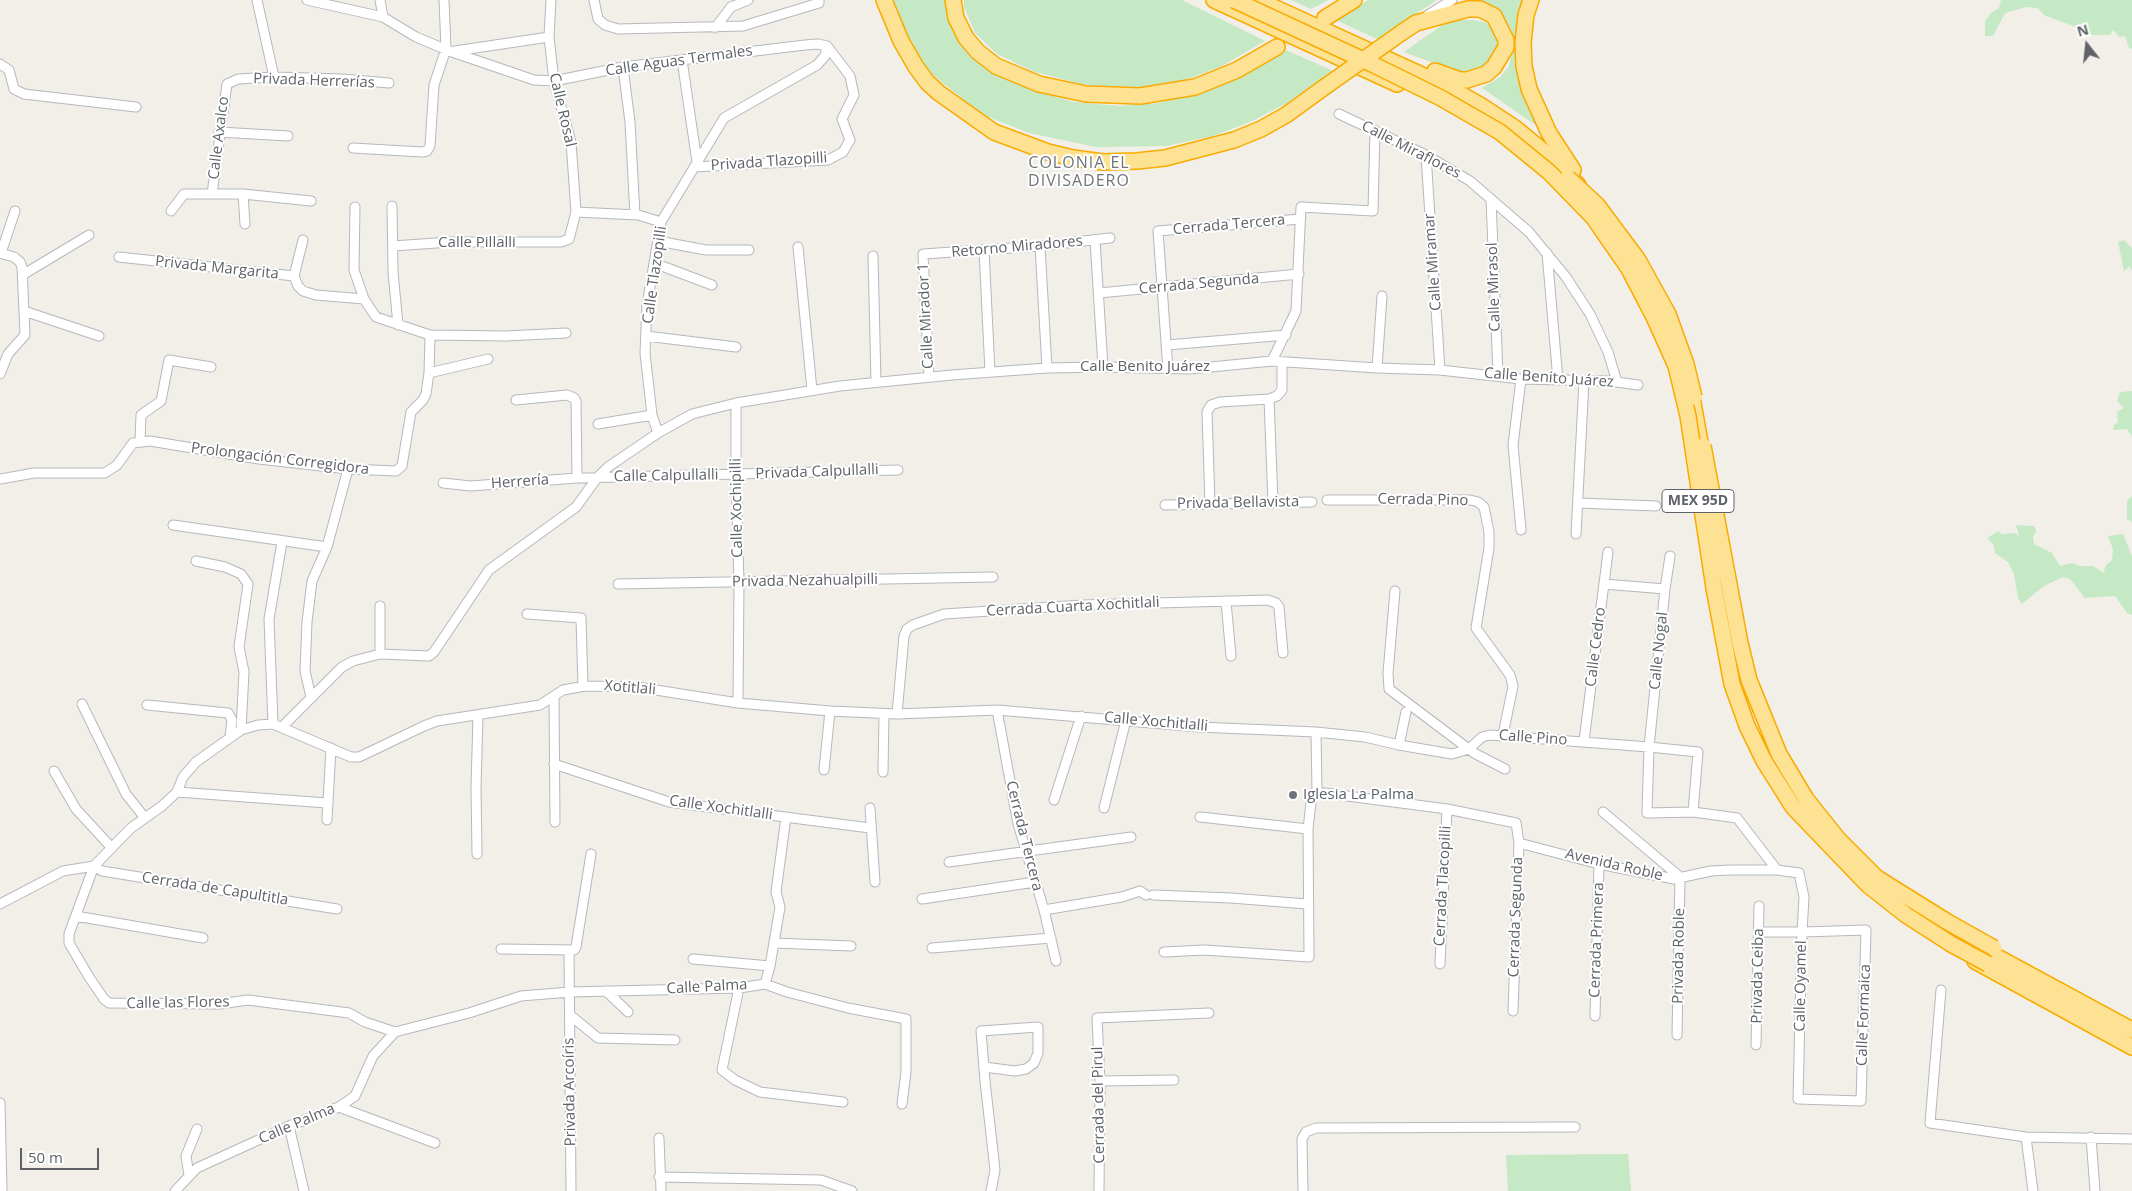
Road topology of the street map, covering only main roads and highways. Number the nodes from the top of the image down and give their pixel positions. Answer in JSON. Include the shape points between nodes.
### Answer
{"nodes":[{"id":1,"x":884,"y":0,"type":"edge"},
{"id":2,"x":953,"y":0,"type":"edge"},
{"id":3,"x":1214,"y":0,"type":"edge"},
{"id":4,"x":1234,"y":0,"type":"edge"},
{"id":5,"x":1251,"y":0,"type":"edge"},
{"id":6,"x":1258,"y":0,"type":"edge"},
{"id":7,"x":1354,"y":0,"type":"edge"},
{"id":8,"x":1531,"y":0,"type":"edge"},
{"id":9,"x":1324,"y":18,"type":"dead end"},
{"id":10,"x":1277,"y":47,"type":"dead end"},
{"id":11,"x":1391,"y":62,"type":"junction"},
{"id":12,"x":1598,"y":204,"type":"junction"},
{"id":13,"x":2132,"y":1023,"type":"edge"},
{"id":14,"x":2132,"y":1030,"type":"edge"},
{"id":15,"x":2132,"y":1042,"type":"edge"},
{"id":16,"x":2132,"y":1047,"type":"edge"}],
"edges":[{"from":1,"to":11,"type":"highway","bridge":true,"via":[[906,50],[927,82],[939,93],[994,132],[1048,152],[1103,162],[1165,158],[1234,140],[1286,114],[1416,24],[1480,8],[1494,16],[1506,40],[1506,47],[1494,67],[1486,74],[1467,80],[1405,61]]},
{"from":2,"to":10,"type":"highway","via":[[956,18],[966,38],[996,66],[1039,84],[1086,94],[1140,96],[1195,87],[1237,70]]},
{"from":3,"to":16,"type":"highway","number":"MEX 95D","via":[[1474,121],[1510,144],[1570,199],[1614,252],[1633,283],[1670,365],[1683,412],[1715,613],[1729,672],[1748,727],[1775,781],[1801,820],[1868,894],[1909,924]]},
{"from":4,"to":15,"type":"highway","bridge":true,"via":[[1441,98],[1500,132],[1549,172],[1593,217],[1629,269],[1676,366],[1688,416],[1732,684],[1764,761],[1793,807],[1868,885],[1906,916],[1950,944]]},
{"from":5,"to":13,"type":"highway","bridge":true,"via":[[1452,92],[1532,144],[1597,205],[1638,260],[1668,314],[1686,364],[1749,680],[1779,754],[1806,800],[1838,839],[1877,878],[1946,921]]},
{"from":6,"to":11,"type":"highway","number":"MEX 95D"},
{"from":7,"to":9,"type":"highway"},
{"from":8,"to":12,"type":"highway","via":[[1522,42],[1529,89],[1548,133]]},
{"from":11,"to":12,"type":"highway","number":"MEX 95D","via":[[1480,104],[1515,128]]},
{"from":12,"to":14,"type":"highway","number":"MEX 95D","via":[[1660,300],[1684,362],[1740,662],[1750,695],[1775,751],[1836,839],[1870,877],[1927,920]]}]}
